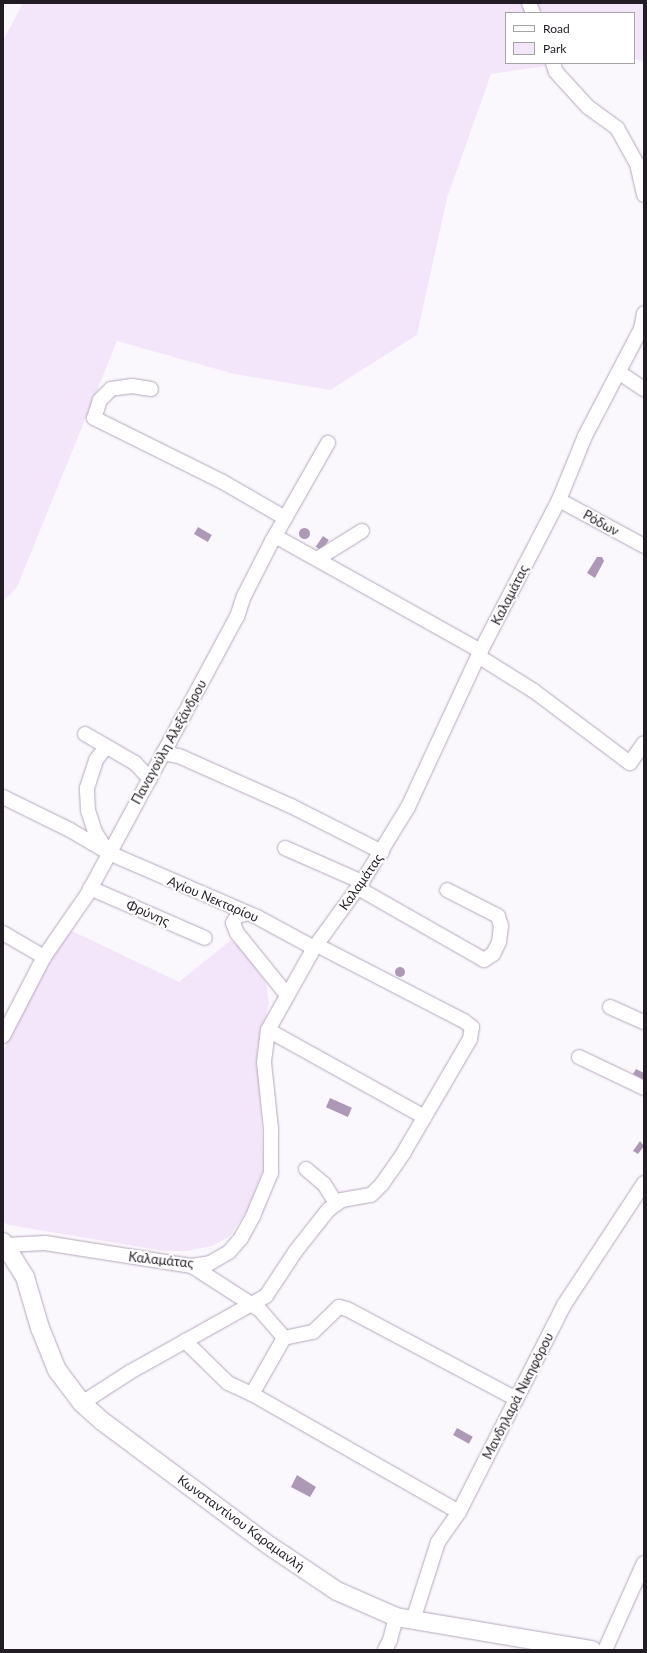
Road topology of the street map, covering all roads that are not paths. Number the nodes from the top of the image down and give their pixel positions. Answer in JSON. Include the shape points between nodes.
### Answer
{"nodes":[{"id":1,"x":553,"y":64,"type":"edge"},
{"id":2,"x":644,"y":195,"type":"edge"},
{"id":3,"x":644,"y":313,"type":"edge"},
{"id":4,"x":620,"y":373,"type":"junction"},
{"id":5,"x":151,"y":389,"type":"dead end"},
{"id":6,"x":644,"y":389,"type":"edge"},
{"id":7,"x":328,"y":444,"type":"dead end"},
{"id":8,"x":559,"y":500,"type":"junction"},
{"id":9,"x":285,"y":518,"type":"junction"},
{"id":10,"x":362,"y":531,"type":"dead end"},
{"id":11,"x":275,"y":536,"type":"junction"},
{"id":12,"x":644,"y":546,"type":"edge"},
{"id":13,"x":317,"y":559,"type":"junction"},
{"id":14,"x":479,"y":654,"type":"junction"},
{"id":15,"x":85,"y":734,"type":"dead end"},
{"id":16,"x":644,"y":743,"type":"edge"},
{"id":17,"x":106,"y":747,"type":"junction"},
{"id":18,"x":163,"y":753,"type":"junction"},
{"id":19,"x":150,"y":778,"type":"junction"},
{"id":20,"x":3,"y":797,"type":"edge"},
{"id":21,"x":285,"y":848,"type":"dead end"},
{"id":22,"x":382,"y":852,"type":"junction"},
{"id":23,"x":109,"y":853,"type":"junction"},
{"id":24,"x":360,"y":885,"type":"junction"},
{"id":25,"x":90,"y":888,"type":"junction"},
{"id":26,"x":447,"y":890,"type":"dead end"},
{"id":27,"x":244,"y":914,"type":"junction"},
{"id":28,"x":3,"y":933,"type":"edge"},
{"id":29,"x":205,"y":938,"type":"dead end"},
{"id":30,"x":316,"y":946,"type":"junction"},
{"id":31,"x":44,"y":957,"type":"junction"},
{"id":32,"x":286,"y":996,"type":"junction"},
{"id":33,"x":610,"y":1007,"type":"dead end"},
{"id":34,"x":644,"y":1022,"type":"edge"},
{"id":35,"x":268,"y":1030,"type":"junction"},
{"id":36,"x":4,"y":1033,"type":"edge"},
{"id":37,"x":579,"y":1057,"type":"dead end"},
{"id":38,"x":644,"y":1088,"type":"edge"},
{"id":39,"x":424,"y":1117,"type":"junction"},
{"id":40,"x":306,"y":1169,"type":"dead end"},
{"id":41,"x":644,"y":1183,"type":"edge"},
{"id":42,"x":336,"y":1203,"type":"junction"},
{"id":43,"x":5,"y":1244,"type":"edge"},
{"id":44,"x":192,"y":1266,"type":"junction"},
{"id":45,"x":252,"y":1305,"type":"junction"},
{"id":46,"x":284,"y":1338,"type":"junction"},
{"id":47,"x":185,"y":1341,"type":"junction"},
{"id":48,"x":252,"y":1394,"type":"junction"},
{"id":49,"x":516,"y":1399,"type":"junction"},
{"id":50,"x":82,"y":1403,"type":"junction"},
{"id":51,"x":459,"y":1512,"type":"junction"},
{"id":52,"x":644,"y":1563,"type":"edge"},
{"id":53,"x":404,"y":1618,"type":"junction"},
{"id":54,"x":385,"y":1650,"type":"edge"},
{"id":55,"x":592,"y":1650,"type":"edge"},
{"id":56,"x":605,"y":1650,"type":"edge"}],
"edges":[{"from":1,"to":2,"type":"street","via":[[556,72],[588,107],[617,128],[637,164]]},
{"from":3,"to":4,"type":"street","name":"Καλαμάτας","via":[[641,329]]},
{"from":4,"to":6,"type":"street"},
{"from":4,"to":8,"type":"street","name":"Καλαμάτας","via":[[585,436]]},
{"from":5,"to":9,"type":"street","via":[[132,386],[111,389],[100,400],[94,418],[223,482]]},
{"from":7,"to":9,"type":"street","name":"Παναγούλη Αλεξάνδρου"},
{"from":8,"to":12,"type":"street","name":"Ρόδων"},
{"from":8,"to":14,"type":"street","name":"Καλαμάτας"},
{"from":9,"to":11,"type":"street","name":"Παναγούλη Αλεξάνδρου"},
{"from":10,"to":13,"type":"street"},
{"from":11,"to":13,"type":"street"},
{"from":11,"to":18,"type":"street","name":"Παναγούλη Αλεξάνδρου","via":[[244,596],[237,616]]},
{"from":13,"to":14,"type":"street"},
{"from":14,"to":16,"type":"street","via":[[534,691],[630,763]]},
{"from":14,"to":22,"type":"street","name":"Καλαμάτας","via":[[408,807]]},
{"from":15,"to":17,"type":"street"},
{"from":17,"to":19,"type":"street","via":[[135,763]]},
{"from":17,"to":23,"type":"street","via":[[96,760],[87,788],[88,810],[95,832]]},
{"from":18,"to":19,"type":"street","name":"Παναγούλη Αλεξάνδρου"},
{"from":18,"to":22,"type":"street","via":[[179,756],[290,806]]},
{"from":19,"to":23,"type":"street","name":"Παναγούλη Αλεξάνδρου"},
{"from":20,"to":23,"type":"street","name":"Αγίου Νεκταρίου","via":[[70,830]]},
{"from":21,"to":24,"type":"street"},
{"from":22,"to":24,"type":"street","name":"Καλαμάτας"},
{"from":23,"to":25,"type":"street","name":"Παναγούλη Αλεξάνδρου"},
{"from":23,"to":27,"type":"street","name":"Αγίου Νεκταρίου"},
{"from":24,"to":26,"type":"street","via":[[484,960],[493,954],[499,942],[501,926],[498,916]]},
{"from":24,"to":30,"type":"street","name":"Καλαμάτας"},
{"from":25,"to":29,"type":"street","name":"Φρύνης"},
{"from":25,"to":31,"type":"street","name":"Παναγούλη Αλεξάνδρου"},
{"from":27,"to":30,"type":"street","name":"Αγίου Νεκταρίου"},
{"from":27,"to":32,"type":"street","via":[[237,916],[234,923],[237,933]]},
{"from":28,"to":31,"type":"street"},
{"from":30,"to":32,"type":"street","name":"Καλαμάτας"},
{"from":30,"to":39,"type":"street","name":"Αγίου Νεκταρίου","via":[[472,1027],[470,1039]]},
{"from":31,"to":36,"type":"street","name":"Παναγούλη Αλεξάνδρου"},
{"from":32,"to":35,"type":"street","name":"Καλαμάτας"},
{"from":33,"to":34,"type":"street"},
{"from":35,"to":39,"type":"street"},
{"from":35,"to":44,"type":"street","name":"Καλαμάτας","via":[[264,1062],[271,1129],[271,1173],[241,1238],[229,1252],[210,1263]]},
{"from":37,"to":38,"type":"street"},
{"from":39,"to":42,"type":"street","via":[[382,1184],[371,1195]]},
{"from":40,"to":42,"type":"street","via":[[324,1184]]},
{"from":41,"to":49,"type":"street","name":"Μανδηλαρά Νικηφόρου","via":[[564,1305]]},
{"from":42,"to":45,"type":"street","via":[[295,1252],[266,1296]]},
{"from":43,"to":44,"type":"street","name":"Καλαμάτας","via":[[45,1243]]},
{"from":43,"to":50,"type":"main road","name":"Κωνσταντίνου Καραμανλή","via":[[24,1277],[57,1370]]},
{"from":44,"to":45,"type":"street"},
{"from":45,"to":46,"type":"street","via":[[270,1320]]},
{"from":45,"to":47,"type":"street"},
{"from":46,"to":48,"type":"street"},
{"from":46,"to":49,"type":"street","via":[[313,1332],[339,1308],[347,1309]]},
{"from":47,"to":48,"type":"street","via":[[228,1383]]},
{"from":47,"to":50,"type":"street"},
{"from":48,"to":51,"type":"street"},
{"from":49,"to":51,"type":"street","name":"Μανδηλαρά Νικηφόρου"},
{"from":50,"to":53,"type":"main road","name":"Κωνσταντίνου Καραμανλή","via":[[102,1421],[270,1546],[337,1591]]},
{"from":51,"to":53,"type":"street","name":"Μανδηλαρά Νικηφόρου","via":[[438,1542]]},
{"from":52,"to":56,"type":"street"},
{"from":53,"to":54,"type":"street","name":"Μανδηλαρά Νικηφόρου"},
{"from":53,"to":55,"type":"main road","name":"Κωνσταντίνου Καραμανλή"}]}
